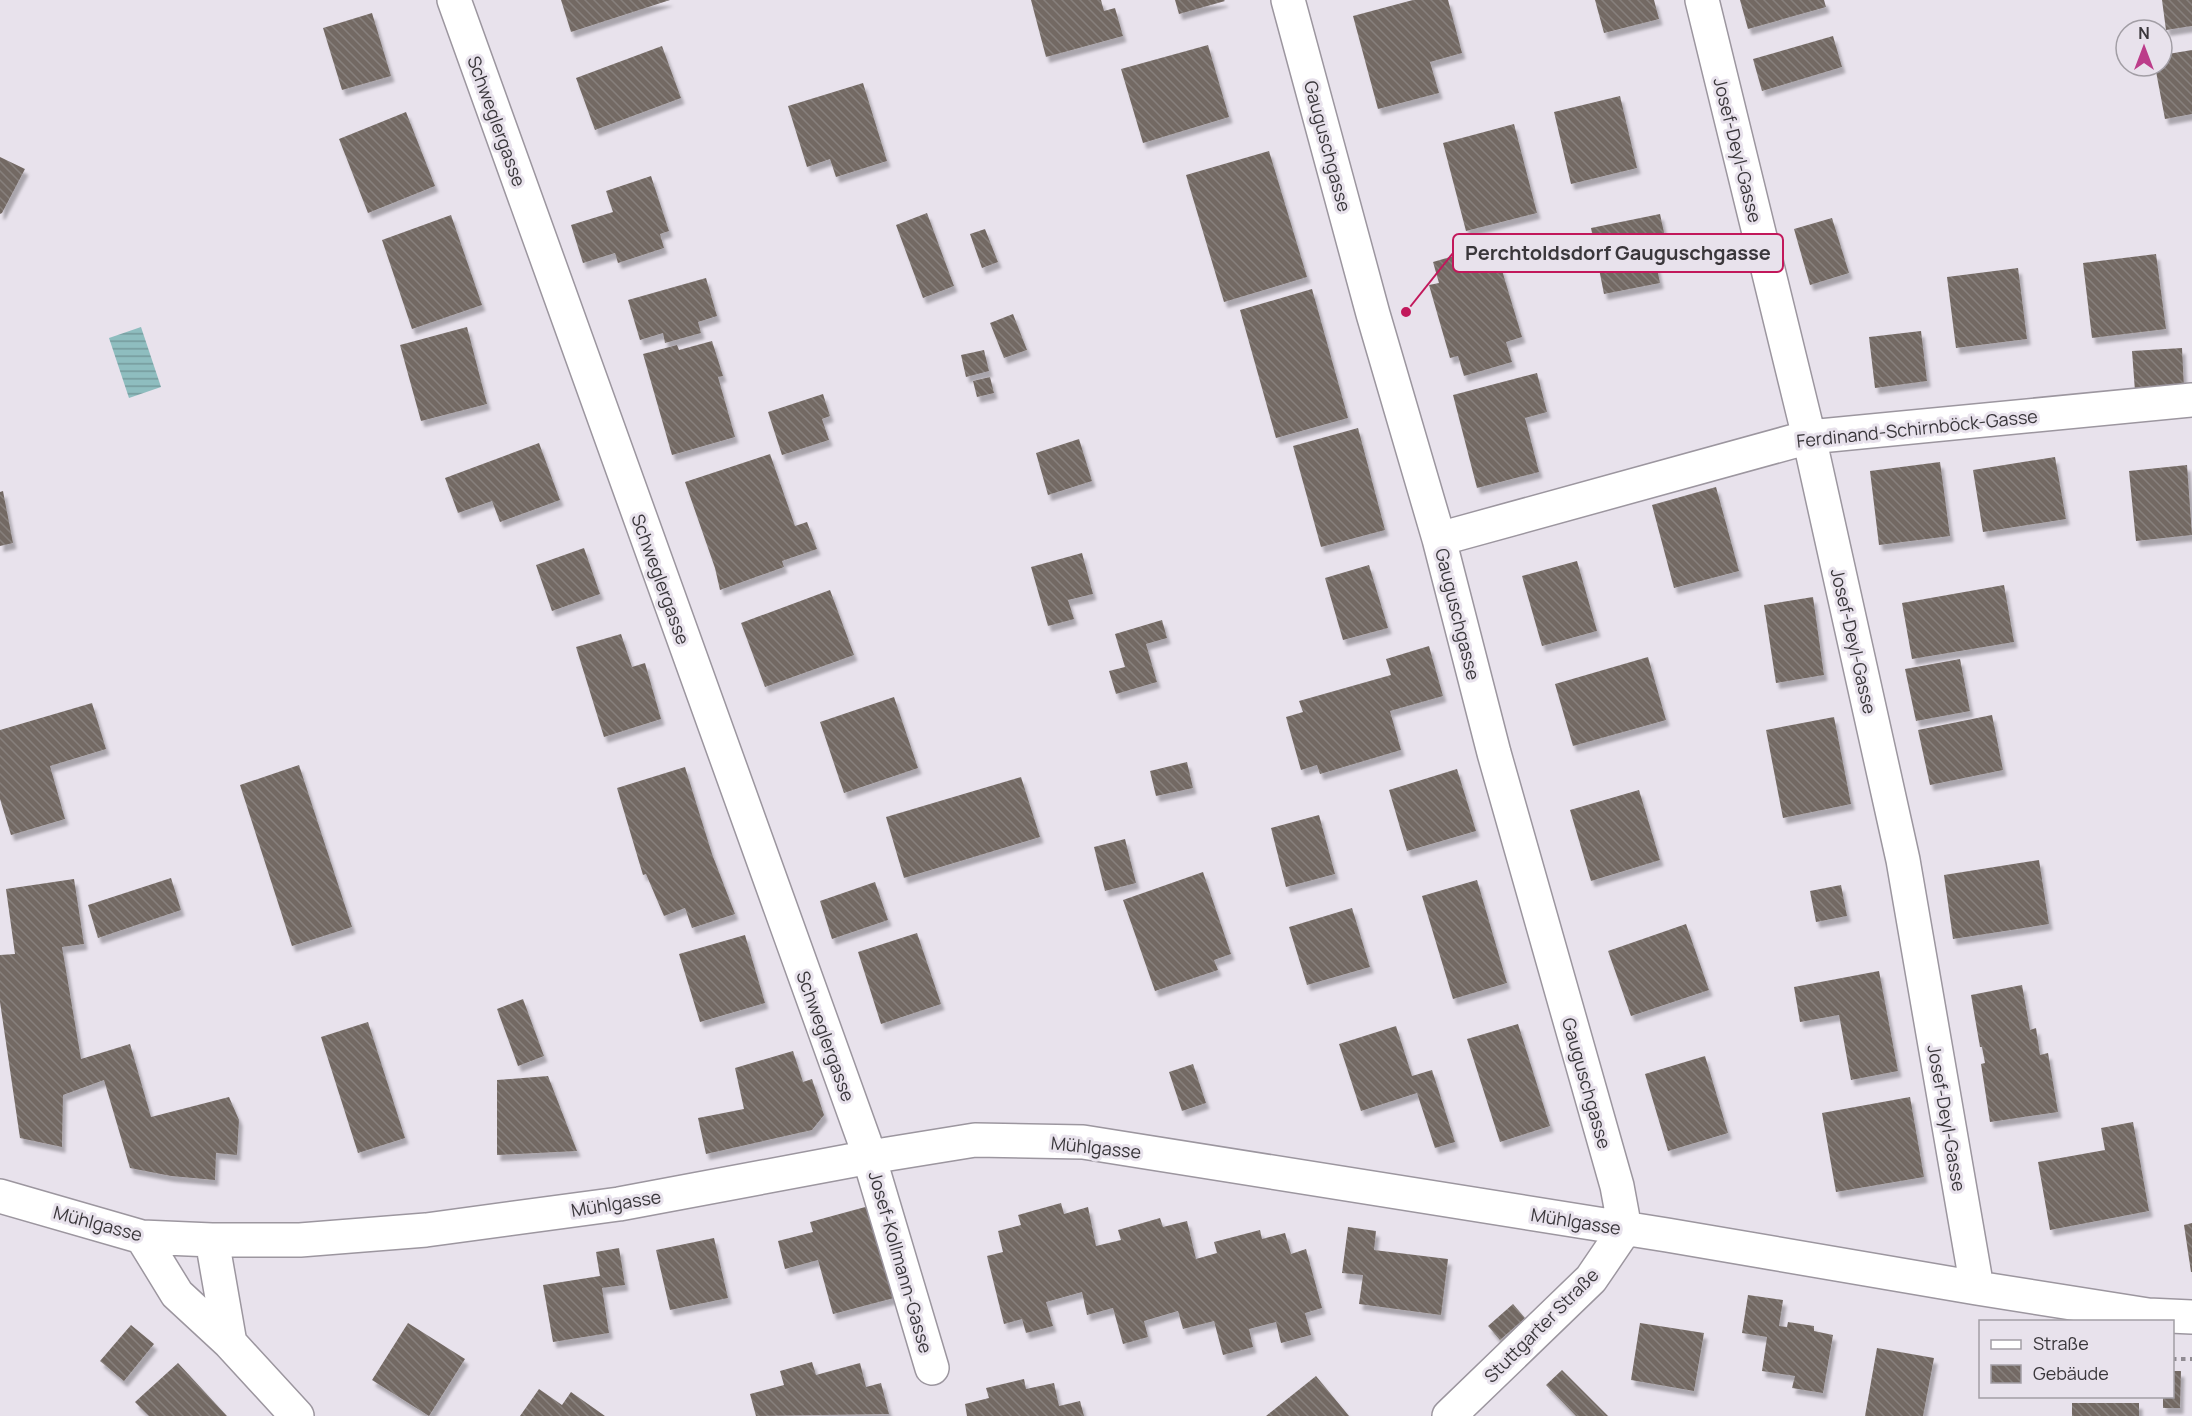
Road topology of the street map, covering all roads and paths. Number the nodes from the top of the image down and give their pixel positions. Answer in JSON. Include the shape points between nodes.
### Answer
{"nodes":[{"id":1,"x":454,"y":0,"type":"edge"},
{"id":2,"x":1288,"y":0,"type":"edge"},
{"id":3,"x":1702,"y":0,"type":"edge"},
{"id":4,"x":2192,"y":400,"type":"edge"},
{"id":5,"x":1809,"y":437,"type":"junction"},
{"id":6,"x":1438,"y":539,"type":"junction"},
{"id":7,"x":870,"y":1157,"type":"junction"},
{"id":8,"x":0,"y":1196,"type":"edge"},
{"id":9,"x":1625,"y":1229,"type":"junction"},
{"id":10,"x":142,"y":1237,"type":"junction"},
{"id":11,"x":212,"y":1240,"type":"junction"},
{"id":12,"x":1977,"y":1288,"type":"junction"},
{"id":13,"x":2192,"y":1317,"type":"edge"},
{"id":14,"x":230,"y":1343,"type":"junction"},
{"id":15,"x":2174,"y":1359,"type":"edge"},
{"id":16,"x":2192,"y":1359,"type":"edge"},
{"id":17,"x":932,"y":1368,"type":"dead end"},
{"id":18,"x":297,"y":1416,"type":"edge"},
{"id":19,"x":1449,"y":1416,"type":"edge"}],
"edges":[{"from":1,"to":7,"type":"street","name":"Schweglergasse"},
{"from":2,"to":6,"type":"street","name":"Gauguschgasse"},
{"from":3,"to":5,"type":"street","name":"Josef-Deyl-Gasse"},
{"from":4,"to":5,"type":"street","name":"Ferdinand-Schirnböck-Gasse"},
{"from":5,"to":6,"type":"street","name":"Ferdinand-Schirnböck-Gasse"},
{"from":5,"to":12,"type":"street","name":"Josef-Deyl-Gasse","via":[[1903,860]]},
{"from":6,"to":9,"type":"street","name":"Gauguschgasse","via":[[1494,753],[1617,1186]]},
{"from":7,"to":9,"type":"street","name":"Mühlgasse","via":[[975,1140],[1083,1142]]},
{"from":7,"to":11,"type":"street","name":"Mühlgasse","via":[[619,1204],[426,1230],[300,1240]]},
{"from":7,"to":17,"type":"street","name":"Josef-Kollmann-Gasse"},
{"from":8,"to":10,"type":"street","name":"Mühlgasse"},
{"from":9,"to":12,"type":"street","name":"Mühlgasse"},
{"from":9,"to":19,"type":"street","name":"Stuttgarter Straße","via":[[1591,1279]]},
{"from":10,"to":11,"type":"street","name":"Mühlgasse"},
{"from":10,"to":14,"type":"street","via":[[177,1294]]},
{"from":11,"to":14,"type":"street"},
{"from":12,"to":13,"type":"street","name":"Mühlgasse","via":[[2148,1315]]},
{"from":14,"to":18,"type":"street"},
{"from":15,"to":16,"type":"path"}]}
